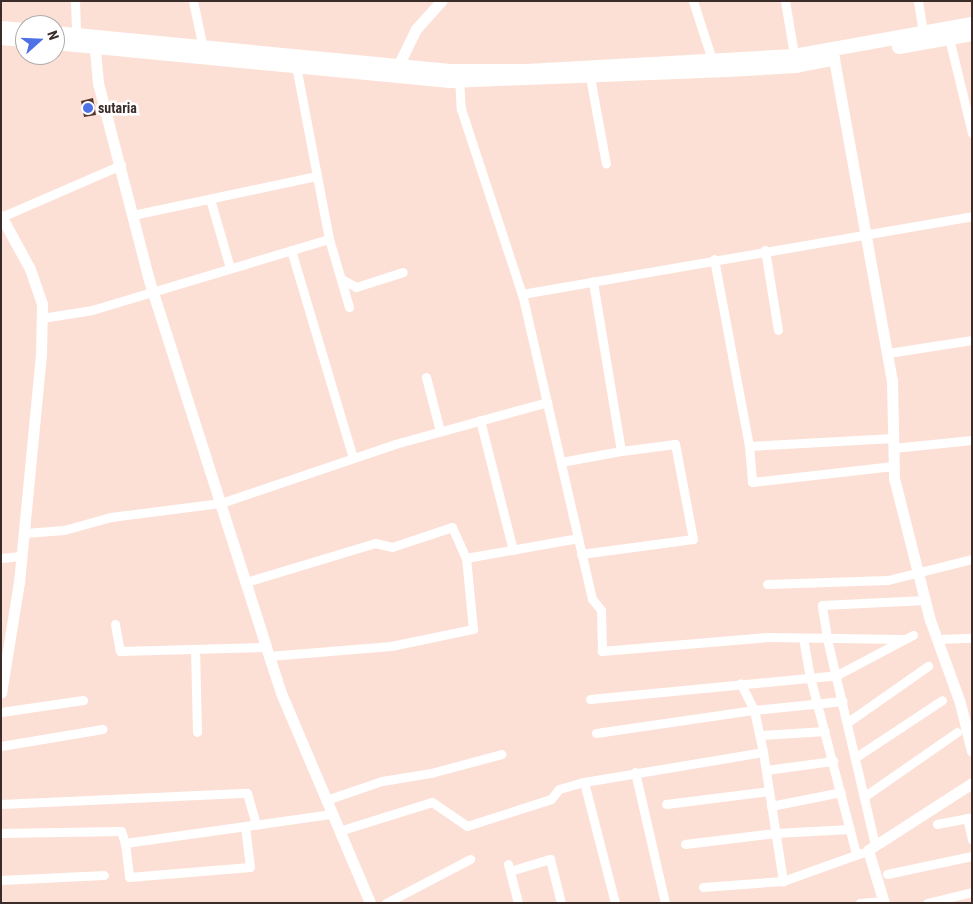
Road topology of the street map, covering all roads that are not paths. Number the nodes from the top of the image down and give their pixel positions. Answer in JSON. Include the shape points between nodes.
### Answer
{"nodes":[{"id":1,"x":75,"y":1,"type":"edge"},
{"id":2,"x":192,"y":1,"type":"edge"},
{"id":3,"x":441,"y":1,"type":"edge"},
{"id":4,"x":693,"y":1,"type":"edge"},
{"id":5,"x":785,"y":1,"type":"edge"},
{"id":6,"x":918,"y":1,"type":"edge"},
{"id":7,"x":972,"y":24,"type":"edge"},
{"id":8,"x":1,"y":28,"type":"edge"},
{"id":9,"x":15,"y":29,"type":"edge"},
{"id":10,"x":923,"y":33,"type":"junction"},
{"id":11,"x":972,"y":34,"type":"edge"},
{"id":12,"x":65,"y":35,"type":"edge"},
{"id":13,"x":76,"y":36,"type":"junction"},
{"id":14,"x":1,"y":38,"type":"edge"},
{"id":15,"x":949,"y":38,"type":"junction"},
{"id":16,"x":15,"y":39,"type":"edge"},
{"id":17,"x":94,"y":42,"type":"junction"},
{"id":18,"x":65,"y":43,"type":"edge"},
{"id":19,"x":203,"y":48,"type":"junction"},
{"id":20,"x":834,"y":59,"type":"junction"},
{"id":21,"x":712,"y":60,"type":"junction"},
{"id":22,"x":795,"y":61,"type":"junction"},
{"id":23,"x":296,"y":66,"type":"junction"},
{"id":24,"x":397,"y":71,"type":"junction"},
{"id":25,"x":459,"y":76,"type":"junction"},
{"id":26,"x":590,"y":77,"type":"junction"},
{"id":27,"x":972,"y":133,"type":"edge"},
{"id":28,"x":606,"y":164,"type":"dead end"},
{"id":29,"x":121,"y":165,"type":"junction"},
{"id":30,"x":317,"y":176,"type":"junction"},
{"id":31,"x":210,"y":199,"type":"junction"},
{"id":32,"x":133,"y":215,"type":"junction"},
{"id":33,"x":972,"y":216,"type":"edge"},
{"id":34,"x":1,"y":217,"type":"edge"},
{"id":35,"x":867,"y":232,"type":"junction"},
{"id":36,"x":329,"y":239,"type":"junction"},
{"id":37,"x":292,"y":250,"type":"junction"},
{"id":38,"x":766,"y":250,"type":"junction"},
{"id":39,"x":714,"y":259,"type":"junction"},
{"id":40,"x":230,"y":268,"type":"junction"},
{"id":41,"x":403,"y":272,"type":"dead end"},
{"id":42,"x":341,"y":279,"type":"junction"},
{"id":43,"x":593,"y":281,"type":"junction"},
{"id":44,"x":153,"y":290,"type":"junction"},
{"id":45,"x":522,"y":294,"type":"junction"},
{"id":46,"x":349,"y":307,"type":"dead end"},
{"id":47,"x":42,"y":318,"type":"junction"},
{"id":48,"x":778,"y":330,"type":"dead end"},
{"id":49,"x":972,"y":340,"type":"edge"},
{"id":50,"x":888,"y":353,"type":"junction"},
{"id":51,"x":426,"y":378,"type":"dead end"},
{"id":52,"x":547,"y":402,"type":"junction"},
{"id":53,"x":480,"y":420,"type":"junction"},
{"id":54,"x":440,"y":431,"type":"junction"},
{"id":55,"x":972,"y":440,"type":"edge"},
{"id":56,"x":893,"y":443,"type":"junction"},
{"id":57,"x":749,"y":446,"type":"junction"},
{"id":58,"x":621,"y":450,"type":"junction"},
{"id":59,"x":354,"y":458,"type":"junction"},
{"id":60,"x":560,"y":462,"type":"junction"},
{"id":61,"x":893,"y":466,"type":"junction"},
{"id":62,"x":221,"y":502,"type":"junction"},
{"id":63,"x":24,"y":533,"type":"junction"},
{"id":64,"x":578,"y":538,"type":"junction"},
{"id":65,"x":513,"y":550,"type":"junction"},
{"id":66,"x":581,"y":554,"type":"junction"},
{"id":67,"x":21,"y":556,"type":"junction"},
{"id":68,"x":1,"y":558,"type":"edge"},
{"id":69,"x":466,"y":558,"type":"junction"},
{"id":70,"x":972,"y":559,"type":"edge"},
{"id":71,"x":918,"y":574,"type":"junction"},
{"id":72,"x":246,"y":582,"type":"junction"},
{"id":73,"x":767,"y":584,"type":"dead end"},
{"id":74,"x":925,"y":600,"type":"junction"},
{"id":75,"x":115,"y":624,"type":"dead end"},
{"id":76,"x":913,"y":635,"type":"dead end"},
{"id":77,"x":804,"y":638,"type":"junction"},
{"id":78,"x":827,"y":638,"type":"junction"},
{"id":79,"x":972,"y":638,"type":"edge"},
{"id":80,"x":902,"y":639,"type":"junction"},
{"id":81,"x":937,"y":639,"type":"junction"},
{"id":82,"x":195,"y":649,"type":"junction"},
{"id":83,"x":5,"y":651,"type":"edge"},
{"id":84,"x":268,"y":652,"type":"junction"},
{"id":85,"x":928,"y":666,"type":"dead end"},
{"id":86,"x":837,"y":675,"type":"junction"},
{"id":87,"x":810,"y":677,"type":"junction"},
{"id":88,"x":740,"y":683,"type":"junction"},
{"id":89,"x":1,"y":693,"type":"edge"},
{"id":90,"x":590,"y":699,"type":"dead end"},
{"id":91,"x":83,"y":700,"type":"dead end"},
{"id":92,"x":942,"y":700,"type":"dead end"},
{"id":93,"x":843,"y":701,"type":"junction"},
{"id":94,"x":818,"y":704,"type":"junction"},
{"id":95,"x":754,"y":710,"type":"junction"},
{"id":96,"x":1,"y":712,"type":"edge"},
{"id":97,"x":848,"y":722,"type":"junction"},
{"id":98,"x":103,"y":729,"type":"dead end"},
{"id":99,"x":825,"y":731,"type":"junction"},
{"id":100,"x":197,"y":732,"type":"dead end"},
{"id":101,"x":957,"y":732,"type":"dead end"},
{"id":102,"x":596,"y":733,"type":"dead end"},
{"id":103,"x":760,"y":735,"type":"junction"},
{"id":104,"x":1,"y":746,"type":"edge"},
{"id":105,"x":972,"y":751,"type":"edge"},
{"id":106,"x":763,"y":752,"type":"junction"},
{"id":107,"x":502,"y":754,"type":"dead end"},
{"id":108,"x":856,"y":757,"type":"junction"},
{"id":109,"x":833,"y":761,"type":"junction"},
{"id":110,"x":766,"y":770,"type":"junction"},
{"id":111,"x":635,"y":772,"type":"junction"},
{"id":112,"x":584,"y":782,"type":"junction"},
{"id":113,"x":972,"y":783,"type":"edge"},
{"id":114,"x":769,"y":791,"type":"junction"},
{"id":115,"x":841,"y":792,"type":"junction"},
{"id":116,"x":865,"y":796,"type":"junction"},
{"id":117,"x":326,"y":800,"type":"junction"},
{"id":118,"x":1,"y":804,"type":"edge"},
{"id":119,"x":666,"y":804,"type":"dead end"},
{"id":120,"x":771,"y":806,"type":"junction"},
{"id":121,"x":332,"y":814,"type":"junction"},
{"id":122,"x":969,"y":818,"type":"edge"},
{"id":123,"x":937,"y":824,"type":"dead end"},
{"id":124,"x":256,"y":825,"type":"junction"},
{"id":125,"x":245,"y":826,"type":"junction"},
{"id":126,"x":850,"y":829,"type":"junction"},
{"id":127,"x":339,"y":831,"type":"junction"},
{"id":128,"x":1,"y":833,"type":"edge"},
{"id":129,"x":776,"y":833,"type":"junction"},
{"id":130,"x":972,"y":839,"type":"edge"},
{"id":131,"x":125,"y":843,"type":"junction"},
{"id":132,"x":685,"y":844,"type":"dead end"},
{"id":133,"x":872,"y":847,"type":"junction"},
{"id":134,"x":856,"y":854,"type":"junction"},
{"id":135,"x":972,"y":856,"type":"edge"},
{"id":136,"x":470,"y":859,"type":"dead end"},
{"id":137,"x":887,"y":874,"type":"dead end"},
{"id":138,"x":104,"y":875,"type":"dead end"},
{"id":139,"x":1,"y":880,"type":"edge"},
{"id":140,"x":782,"y":881,"type":"junction"},
{"id":141,"x":703,"y":887,"type":"dead end"},
{"id":142,"x":972,"y":892,"type":"edge"},
{"id":143,"x":883,"y":902,"type":"edge"},
{"id":144,"x":370,"y":903,"type":"edge"},
{"id":145,"x":386,"y":903,"type":"edge"},
{"id":146,"x":518,"y":903,"type":"edge"},
{"id":147,"x":562,"y":903,"type":"edge"},
{"id":148,"x":615,"y":903,"type":"edge"},
{"id":149,"x":665,"y":903,"type":"edge"},
{"id":150,"x":860,"y":903,"type":"edge"},
{"id":151,"x":927,"y":903,"type":"edge"}],
"edges":[{"from":1,"to":13,"type":"street"},
{"from":2,"to":19,"type":"street"},
{"from":3,"to":24,"type":"street","via":[[416,29]]},
{"from":4,"to":21,"type":"street"},
{"from":5,"to":22,"type":"street"},
{"from":6,"to":10,"type":"street"},
{"from":7,"to":10,"type":"main road"},
{"from":8,"to":9,"type":"main road"},
{"from":10,"to":22,"type":"main road"},
{"from":11,"to":15,"type":"main road"},
{"from":12,"to":13,"type":"main road"},
{"from":13,"to":17,"type":"main road"},
{"from":14,"to":16,"type":"main road"},
{"from":15,"to":20,"type":"main road"},
{"from":15,"to":27,"type":"street"},
{"from":17,"to":18,"type":"main road"},
{"from":17,"to":19,"type":"main road"},
{"from":17,"to":23,"type":"main road"},
{"from":17,"to":29,"type":"street","via":[[98,83]]},
{"from":19,"to":24,"type":"main road"},
{"from":20,"to":22,"type":"main road"},
{"from":20,"to":35,"type":"street"},
{"from":21,"to":22,"type":"main road"},
{"from":21,"to":25,"type":"main road"},
{"from":22,"to":26,"type":"main road"},
{"from":23,"to":24,"type":"main road"},
{"from":23,"to":30,"type":"street"},
{"from":24,"to":25,"type":"main road"},
{"from":25,"to":26,"type":"main road"},
{"from":25,"to":45,"type":"street","via":[[461,109]]},
{"from":26,"to":28,"type":"street"},
{"from":29,"to":32,"type":"street"},
{"from":29,"to":34,"type":"street"},
{"from":30,"to":31,"type":"street"},
{"from":30,"to":36,"type":"street"},
{"from":31,"to":32,"type":"street"},
{"from":31,"to":40,"type":"street"},
{"from":32,"to":44,"type":"street"},
{"from":33,"to":35,"type":"street"},
{"from":34,"to":47,"type":"street","via":[[30,270],[42,304]]},
{"from":35,"to":38,"type":"street"},
{"from":35,"to":50,"type":"street"},
{"from":36,"to":37,"type":"street"},
{"from":36,"to":42,"type":"street"},
{"from":37,"to":40,"type":"street"},
{"from":37,"to":59,"type":"street"},
{"from":38,"to":39,"type":"street"},
{"from":38,"to":48,"type":"street"},
{"from":39,"to":43,"type":"street"},
{"from":39,"to":57,"type":"street"},
{"from":40,"to":44,"type":"street"},
{"from":41,"to":42,"type":"street","via":[[356,288]]},
{"from":42,"to":46,"type":"street"},
{"from":43,"to":45,"type":"street"},
{"from":43,"to":58,"type":"street"},
{"from":44,"to":47,"type":"street","via":[[92,310]]},
{"from":44,"to":62,"type":"street"},
{"from":45,"to":52,"type":"street"},
{"from":47,"to":63,"type":"street"},
{"from":49,"to":50,"type":"street"},
{"from":50,"to":56,"type":"street"},
{"from":51,"to":54,"type":"street"},
{"from":52,"to":53,"type":"street"},
{"from":52,"to":60,"type":"street"},
{"from":53,"to":54,"type":"street"},
{"from":53,"to":65,"type":"street"},
{"from":54,"to":59,"type":"street"},
{"from":55,"to":56,"type":"street"},
{"from":56,"to":57,"type":"street"},
{"from":56,"to":61,"type":"street"},
{"from":57,"to":61,"type":"street","via":[[752,482]]},
{"from":58,"to":60,"type":"street"},
{"from":58,"to":66,"type":"street","via":[[674,444],[693,539]]},
{"from":59,"to":62,"type":"street"},
{"from":60,"to":64,"type":"street"},
{"from":61,"to":71,"type":"street"},
{"from":62,"to":63,"type":"street","via":[[111,517],[64,530]]},
{"from":62,"to":72,"type":"street"},
{"from":63,"to":67,"type":"street"},
{"from":64,"to":65,"type":"street"},
{"from":64,"to":66,"type":"street"},
{"from":65,"to":69,"type":"street"},
{"from":66,"to":77,"type":"street","via":[[592,599],[601,610],[602,651],[768,637]]},
{"from":67,"to":68,"type":"street"},
{"from":67,"to":83,"type":"street"},
{"from":69,"to":72,"type":"street","via":[[452,527],[392,546],[375,543]]},
{"from":69,"to":84,"type":"street","via":[[473,629],[391,646]]},
{"from":70,"to":71,"type":"street"},
{"from":71,"to":73,"type":"street","via":[[888,580]]},
{"from":71,"to":74,"type":"street"},
{"from":72,"to":84,"type":"street"},
{"from":74,"to":78,"type":"street","via":[[822,605]]},
{"from":74,"to":81,"type":"street"},
{"from":75,"to":82,"type":"street","via":[[120,651]]},
{"from":76,"to":80,"type":"street"},
{"from":77,"to":78,"type":"street"},
{"from":77,"to":87,"type":"street"},
{"from":78,"to":80,"type":"street"},
{"from":78,"to":86,"type":"street"},
{"from":79,"to":81,"type":"street"},
{"from":80,"to":86,"type":"street"},
{"from":81,"to":105,"type":"street","via":[[960,703]]},
{"from":82,"to":84,"type":"street"},
{"from":82,"to":100,"type":"street"},
{"from":83,"to":89,"type":"street"},
{"from":84,"to":117,"type":"street"},
{"from":85,"to":97,"type":"street"},
{"from":86,"to":87,"type":"street"},
{"from":86,"to":93,"type":"street"},
{"from":87,"to":88,"type":"street"},
{"from":87,"to":94,"type":"street"},
{"from":88,"to":90,"type":"street"},
{"from":88,"to":95,"type":"street"},
{"from":91,"to":96,"type":"street"},
{"from":92,"to":108,"type":"street"},
{"from":93,"to":94,"type":"street"},
{"from":93,"to":97,"type":"street"},
{"from":94,"to":95,"type":"street"},
{"from":94,"to":99,"type":"street"},
{"from":95,"to":102,"type":"street"},
{"from":95,"to":103,"type":"street"},
{"from":97,"to":108,"type":"street"},
{"from":98,"to":104,"type":"street"},
{"from":99,"to":103,"type":"street"},
{"from":99,"to":109,"type":"street"},
{"from":101,"to":116,"type":"street"},
{"from":103,"to":106,"type":"street"},
{"from":106,"to":110,"type":"street"},
{"from":106,"to":111,"type":"street"},
{"from":107,"to":117,"type":"street","via":[[382,782]]},
{"from":108,"to":116,"type":"street"},
{"from":109,"to":110,"type":"street"},
{"from":109,"to":115,"type":"street"},
{"from":110,"to":114,"type":"street"},
{"from":111,"to":112,"type":"street"},
{"from":111,"to":149,"type":"street"},
{"from":112,"to":127,"type":"street","via":[[559,789],[551,799],[467,826],[432,802]]},
{"from":112,"to":148,"type":"street"},
{"from":113,"to":133,"type":"street"},
{"from":114,"to":119,"type":"street"},
{"from":114,"to":120,"type":"street"},
{"from":115,"to":120,"type":"street"},
{"from":115,"to":126,"type":"street"},
{"from":116,"to":133,"type":"street"},
{"from":117,"to":121,"type":"street"},
{"from":118,"to":124,"type":"street","via":[[247,793]]},
{"from":120,"to":129,"type":"street"},
{"from":121,"to":124,"type":"street"},
{"from":121,"to":127,"type":"street"},
{"from":122,"to":123,"type":"street"},
{"from":122,"to":130,"type":"street"},
{"from":124,"to":125,"type":"street"},
{"from":125,"to":131,"type":"street"},
{"from":125,"to":131,"type":"street","via":[[250,867],[130,877]]},
{"from":126,"to":129,"type":"street"},
{"from":126,"to":134,"type":"street"},
{"from":127,"to":144,"type":"street"},
{"from":128,"to":131,"type":"street","via":[[121,831]]},
{"from":129,"to":132,"type":"street"},
{"from":129,"to":140,"type":"street"},
{"from":133,"to":134,"type":"street"},
{"from":133,"to":143,"type":"street"},
{"from":134,"to":140,"type":"street"},
{"from":135,"to":137,"type":"street"},
{"from":136,"to":145,"type":"street"},
{"from":138,"to":139,"type":"street"},
{"from":140,"to":141,"type":"street"},
{"from":142,"to":151,"type":"street"},
{"from":143,"to":150,"type":"street"},
{"from":146,"to":147,"type":"street","via":[[509,867],[550,859]]}]}
